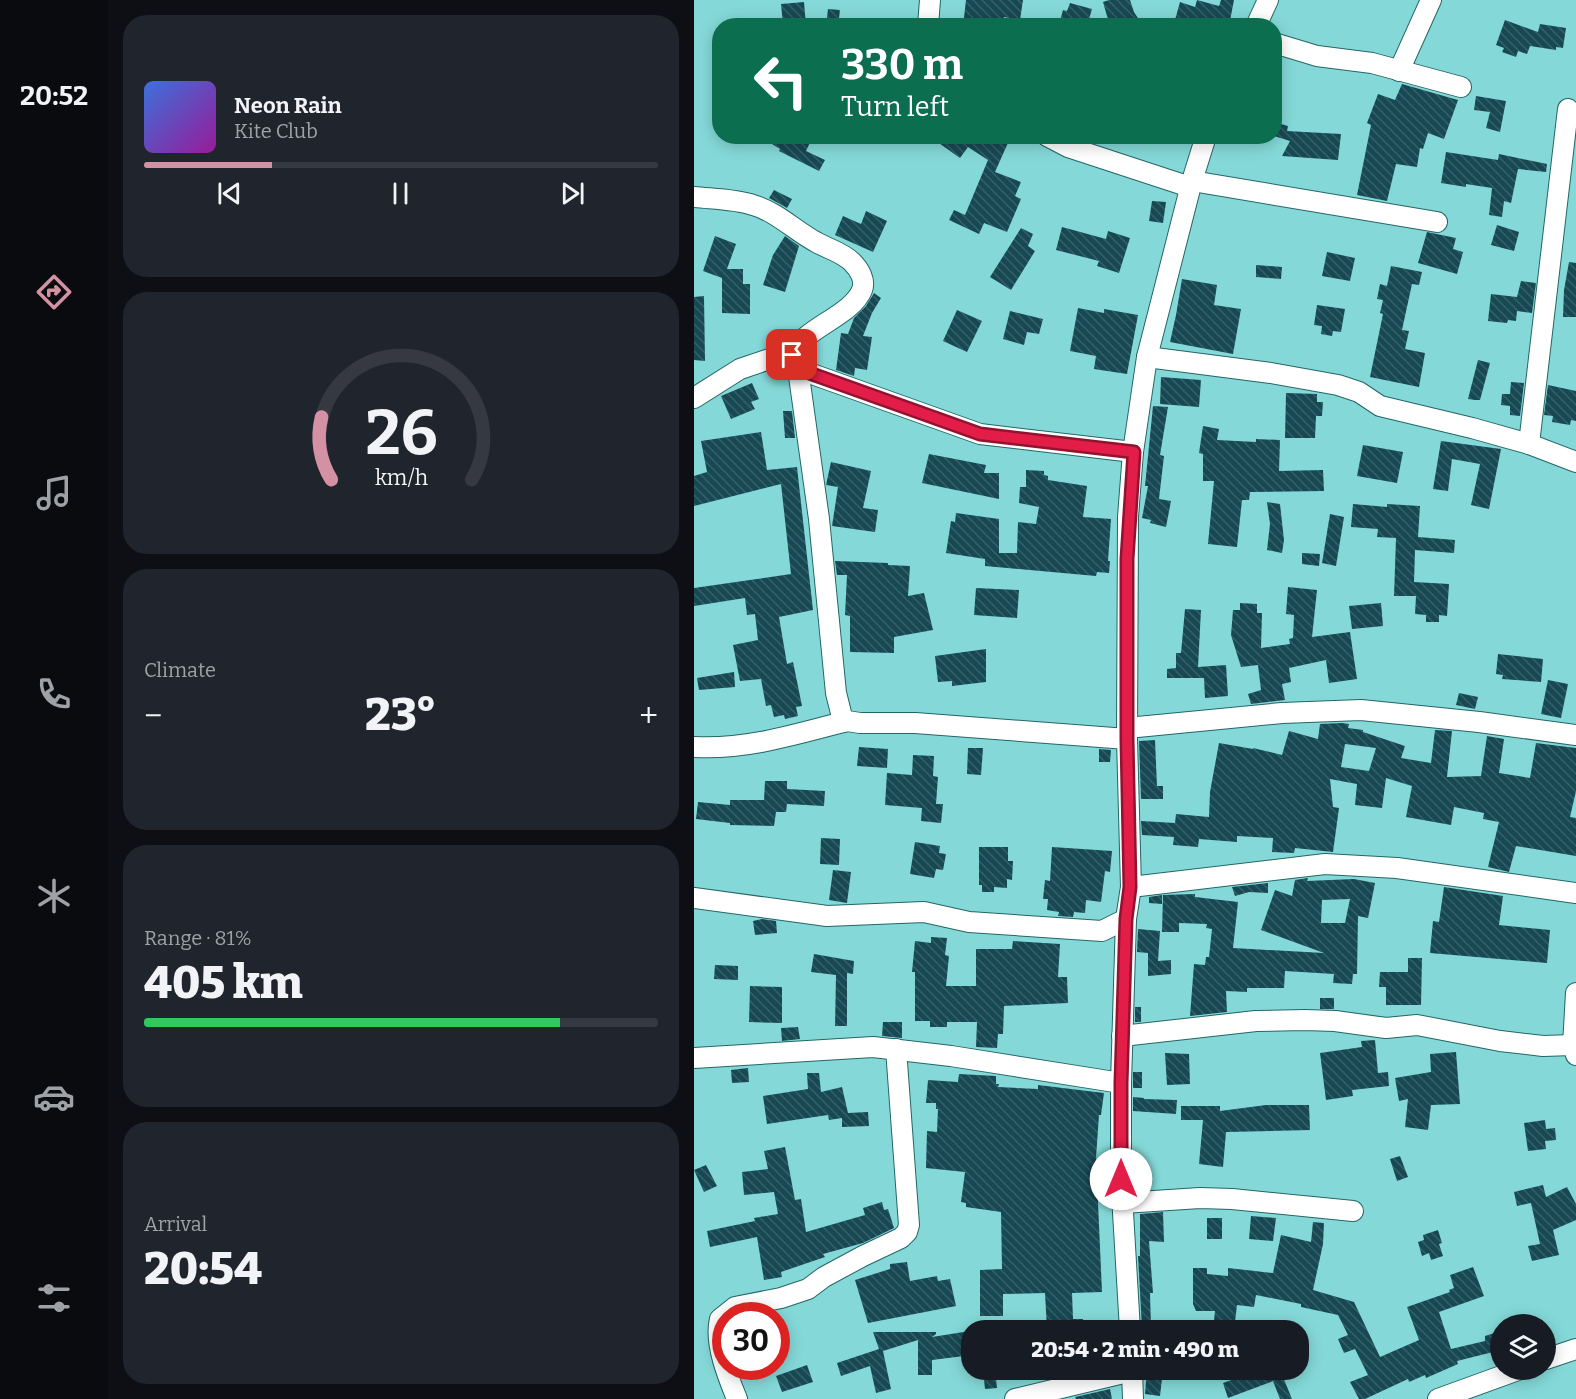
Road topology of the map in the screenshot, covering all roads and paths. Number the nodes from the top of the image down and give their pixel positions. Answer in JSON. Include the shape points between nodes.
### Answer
{"nodes":[{"id":1,"x":930,"y":0,"type":"edge"},
{"id":2,"x":1268,"y":0,"type":"edge"},
{"id":3,"x":1431,"y":0,"type":"edge"},
{"id":4,"x":929,"y":18,"type":"edge"},
{"id":5,"x":1260,"y":18,"type":"edge"},
{"id":6,"x":1282,"y":46,"type":"edge"},
{"id":7,"x":1399,"y":71,"type":"junction"},
{"id":8,"x":1460,"y":87,"type":"dead end"},
{"id":9,"x":1568,"y":109,"type":"dead end"},
{"id":10,"x":1062,"y":144,"type":"edge"},
{"id":11,"x":1204,"y":144,"type":"edge"},
{"id":12,"x":1191,"y":184,"type":"junction"},
{"id":13,"x":694,"y":197,"type":"edge"},
{"id":14,"x":1437,"y":222,"type":"dead end"},
{"id":15,"x":1147,"y":357,"type":"junction"},
{"id":16,"x":796,"y":360,"type":"junction"},
{"id":17,"x":694,"y":398,"type":"edge"},
{"id":18,"x":1529,"y":444,"type":"junction"},
{"id":19,"x":1134,"y":452,"type":"junction"},
{"id":20,"x":1576,"y":462,"type":"edge"},
{"id":21,"x":847,"y":721,"type":"junction"},
{"id":22,"x":1127,"y":734,"type":"junction"},
{"id":23,"x":1576,"y":735,"type":"edge"},
{"id":24,"x":694,"y":747,"type":"edge"},
{"id":25,"x":1130,"y":887,"type":"junction"},
{"id":26,"x":1576,"y":892,"type":"edge"},
{"id":27,"x":694,"y":898,"type":"edge"},
{"id":28,"x":1126,"y":919,"type":"junction"},
{"id":29,"x":1102,"y":931,"type":"junction"},
{"id":30,"x":1125,"y":948,"type":"junction"},
{"id":31,"x":1576,"y":993,"type":"edge"},
{"id":32,"x":1122,"y":1036,"type":"junction"},
{"id":33,"x":896,"y":1049,"type":"junction"},
{"id":34,"x":1574,"y":1050,"type":"edge"},
{"id":35,"x":694,"y":1058,"type":"edge"},
{"id":36,"x":1121,"y":1083,"type":"junction"},
{"id":37,"x":1123,"y":1203,"type":"junction"},
{"id":38,"x":1353,"y":1211,"type":"dead end"},
{"id":39,"x":1129,"y":1320,"type":"edge"},
{"id":40,"x":1576,"y":1349,"type":"edge"},
{"id":41,"x":1556,"y":1356,"type":"edge"},
{"id":42,"x":1092,"y":1380,"type":"edge"},
{"id":43,"x":1132,"y":1380,"type":"edge"},
{"id":44,"x":1491,"y":1380,"type":"edge"},
{"id":45,"x":737,"y":1399,"type":"edge"},
{"id":46,"x":1015,"y":1399,"type":"edge"},
{"id":47,"x":1133,"y":1399,"type":"edge"},
{"id":48,"x":1438,"y":1399,"type":"edge"}],
"edges":[{"from":1,"to":4,"type":"street"},
{"from":2,"to":5,"type":"street"},
{"from":3,"to":7,"type":"street"},
{"from":6,"to":7,"type":"street"},
{"from":7,"to":8,"type":"street"},
{"from":9,"to":18,"type":"street"},
{"from":10,"to":12,"type":"street"},
{"from":11,"to":12,"type":"street"},
{"from":12,"to":14,"type":"street"},
{"from":12,"to":15,"type":"street"},
{"from":13,"to":16,"type":"street","via":[[760,207],[844,255],[863,276],[862,291],[844,311],[816,330]]},
{"from":15,"to":18,"type":"street","via":[[1338,385],[1359,392],[1380,406]]},
{"from":15,"to":19,"type":"street"},
{"from":16,"to":17,"type":"street","via":[[740,369]]},
{"from":16,"to":19,"type":"street","via":[[980,434]]},
{"from":16,"to":21,"type":"street","via":[[819,519],[836,693],[839,711]]},
{"from":18,"to":20,"type":"street"},
{"from":19,"to":22,"type":"street","via":[[1127,559]]},
{"from":21,"to":22,"type":"street"},
{"from":21,"to":24,"type":"street","via":[[748,745]]},
{"from":22,"to":23,"type":"street","via":[[1282,713],[1361,710]]},
{"from":22,"to":25,"type":"street"},
{"from":25,"to":26,"type":"street","via":[[1324,864],[1397,868]]},
{"from":25,"to":28,"type":"street"},
{"from":27,"to":29,"type":"street","via":[[827,916],[924,912],[978,923]]},
{"from":28,"to":29,"type":"street"},
{"from":28,"to":30,"type":"street"},
{"from":29,"to":30,"type":"street"},
{"from":30,"to":32,"type":"street"},
{"from":31,"to":34,"type":"street"},
{"from":32,"to":34,"type":"street","via":[[1256,1021],[1305,1020],[1386,1028],[1417,1025]]},
{"from":32,"to":36,"type":"street"},
{"from":33,"to":35,"type":"street","via":[[827,1048]]},
{"from":33,"to":36,"type":"street"},
{"from":33,"to":45,"type":"street","via":[[907,1232],[808,1289],[735,1307],[725,1314],[719,1324],[720,1342]]},
{"from":36,"to":37,"type":"street"},
{"from":37,"to":38,"type":"street","via":[[1232,1199]]},
{"from":37,"to":39,"type":"street"},
{"from":40,"to":41,"type":"street"},
{"from":42,"to":46,"type":"street"},
{"from":43,"to":47,"type":"street"},
{"from":44,"to":48,"type":"street"}]}
